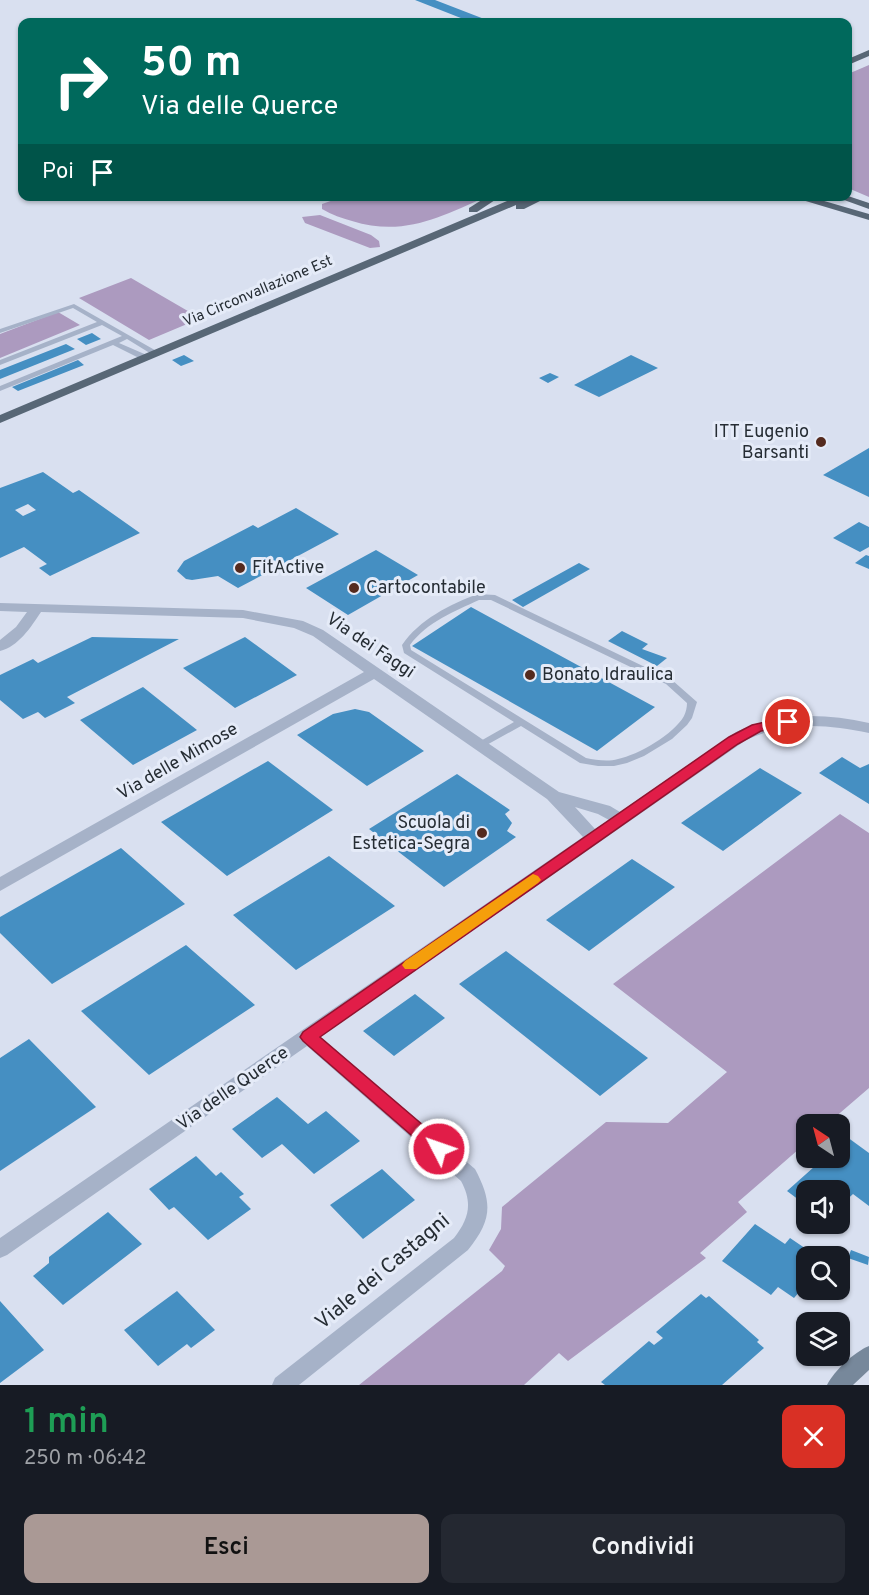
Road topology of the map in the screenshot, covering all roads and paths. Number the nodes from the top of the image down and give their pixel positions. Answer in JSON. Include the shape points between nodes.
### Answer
{"nodes":[{"id":1,"x":869,"y":53,"type":"edge"},
{"id":2,"x":852,"y":60,"type":"edge"},
{"id":3,"x":852,"y":198,"type":"edge"},
{"id":4,"x":852,"y":200,"type":"edge"},
{"id":5,"x":489,"y":201,"type":"edge"},
{"id":6,"x":517,"y":201,"type":"edge"},
{"id":7,"x":531,"y":201,"type":"edge"},
{"id":8,"x":814,"y":201,"type":"edge"},
{"id":9,"x":831,"y":201,"type":"edge"},
{"id":10,"x":869,"y":205,"type":"edge"},
{"id":11,"x":869,"y":215,"type":"edge"},
{"id":12,"x":432,"y":237,"type":"junction"},
{"id":13,"x":378,"y":259,"type":"junction"},
{"id":14,"x":102,"y":322,"type":"junction"},
{"id":15,"x":0,"y":331,"type":"edge"},
{"id":16,"x":127,"y":337,"type":"junction"},
{"id":17,"x":113,"y":343,"type":"junction"},
{"id":18,"x":151,"y":356,"type":"junction"},
{"id":19,"x":0,"y":363,"type":"edge"},
{"id":20,"x":1,"y":388,"type":"edge"},
{"id":21,"x":0,"y":419,"type":"edge"},
{"id":22,"x":0,"y":606,"type":"edge"},
{"id":23,"x":36,"y":609,"type":"junction"},
{"id":24,"x":0,"y":647,"type":"edge"},
{"id":25,"x":375,"y":672,"type":"junction"},
{"id":26,"x":521,"y":722,"type":"junction"},
{"id":27,"x":869,"y":728,"type":"edge"},
{"id":28,"x":480,"y":745,"type":"junction"},
{"id":29,"x":547,"y":790,"type":"junction"},
{"id":30,"x":620,"y":819,"type":"junction"},
{"id":31,"x":594,"y":837,"type":"junction"},
{"id":32,"x":0,"y":885,"type":"edge"},
{"id":33,"x":308,"y":1037,"type":"junction"},
{"id":34,"x":0,"y":1249,"type":"edge"},
{"id":35,"x":869,"y":1356,"type":"edge"},
{"id":36,"x":283,"y":1385,"type":"edge"},
{"id":37,"x":838,"y":1385,"type":"edge"}],
"edges":[{"from":1,"to":2,"type":"main road"},
{"from":3,"to":10,"type":"main road"},
{"from":4,"to":10,"type":"main road"},
{"from":5,"to":13,"type":"main road"},
{"from":6,"to":12,"type":"main road","name":"Via Circonvallazione Est"},
{"from":7,"to":12,"type":"main road"},
{"from":8,"to":11,"type":"main road"},
{"from":9,"to":11,"type":"main road"},
{"from":12,"to":13,"type":"main road","name":"Via Circonvallazione Est"},
{"from":13,"to":18,"type":"main road","name":"Via Circonvallazione Est"},
{"from":14,"to":15,"type":"lane","via":[[74,306]]},
{"from":14,"to":16,"type":"lane"},
{"from":14,"to":19,"type":"lane"},
{"from":16,"to":17,"type":"lane"},
{"from":16,"to":18,"type":"lane"},
{"from":17,"to":18,"type":"lane"},
{"from":17,"to":20,"type":"lane"},
{"from":18,"to":21,"type":"main road","name":"Via Circonvallazione Est"},
{"from":22,"to":23,"type":"street","name":"Via dei Faggi"},
{"from":23,"to":24,"type":"street","via":[[21,630]]},
{"from":23,"to":25,"type":"street","name":"Via dei Faggi","via":[[271,618],[318,633]]},
{"from":25,"to":28,"type":"street","name":"Via dei Faggi"},
{"from":25,"to":32,"type":"street","name":"Via delle Mimose"},
{"from":26,"to":26,"type":"lane","via":[[583,761],[626,761],[678,728],[690,715],[692,702],[669,682],[492,597],[478,597],[463,604],[411,636],[407,651]]},
{"from":26,"to":28,"type":"lane"},
{"from":27,"to":30,"type":"street","name":"Via delle Querce","via":[[808,721],[757,728]]},
{"from":28,"to":29,"type":"street","name":"Via dei Faggi"},
{"from":29,"to":30,"type":"street","name":"Via dei Faggi"},
{"from":29,"to":31,"type":"street","name":"Via dei Faggi"},
{"from":30,"to":31,"type":"street","name":"Via delle Querce"},
{"from":31,"to":33,"type":"street","name":"Via delle Querce"},
{"from":33,"to":34,"type":"street","name":"Via delle Querce"},
{"from":33,"to":36,"type":"street","name":"Viale dei Castagni","via":[[468,1175],[480,1203],[472,1229],[461,1244]]},
{"from":35,"to":37,"type":"street"}]}
